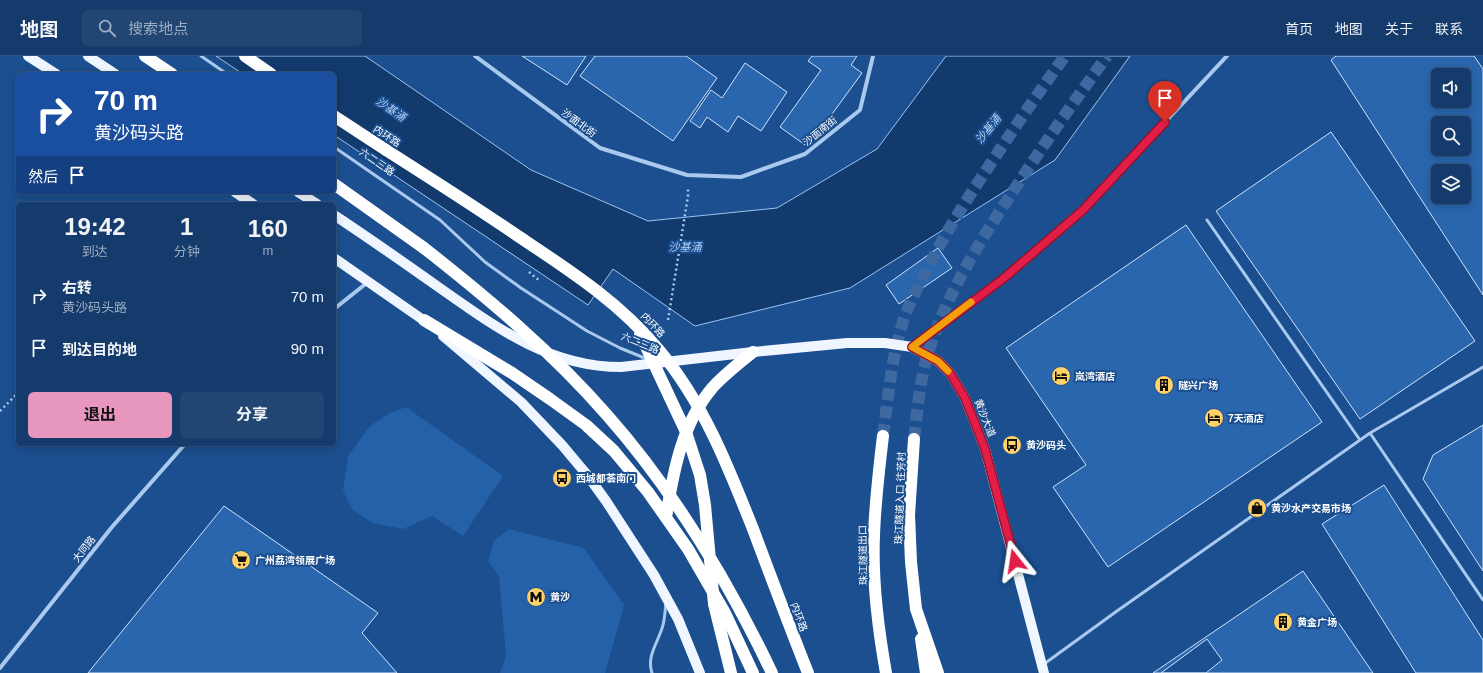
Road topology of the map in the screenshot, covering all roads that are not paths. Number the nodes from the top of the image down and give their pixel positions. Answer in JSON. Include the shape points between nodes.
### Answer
{"nodes":[{"id":1,"x":28,"y":56,"type":"edge"},
{"id":2,"x":88,"y":56,"type":"edge"},
{"id":3,"x":145,"y":56,"type":"edge"},
{"id":4,"x":201,"y":56,"type":"edge"},
{"id":5,"x":244,"y":56,"type":"edge"},
{"id":6,"x":475,"y":56,"type":"edge"},
{"id":7,"x":873,"y":56,"type":"edge"},
{"id":8,"x":1227,"y":56,"type":"edge"},
{"id":9,"x":53,"y":72,"type":"edge"},
{"id":10,"x":113,"y":72,"type":"edge"},
{"id":11,"x":169,"y":72,"type":"edge"},
{"id":12,"x":224,"y":72,"type":"edge"},
{"id":13,"x":268,"y":72,"type":"edge"},
{"id":14,"x":336,"y":117,"type":"edge"},
{"id":15,"x":336,"y":148,"type":"edge"},
{"id":16,"x":687,"y":174,"type":"joint"},
{"id":17,"x":336,"y":185,"type":"edge"},
{"id":18,"x":238,"y":194,"type":"edge"},
{"id":19,"x":301,"y":194,"type":"edge"},
{"id":20,"x":250,"y":202,"type":"edge"},
{"id":21,"x":313,"y":202,"type":"edge"},
{"id":22,"x":336,"y":216,"type":"edge"},
{"id":23,"x":1207,"y":220,"type":"dead end"},
{"id":24,"x":336,"y":259,"type":"edge"},
{"id":25,"x":369,"y":281,"type":"junction"},
{"id":26,"x":336,"y":307,"type":"edge"},
{"id":27,"x":424,"y":320,"type":"junction"},
{"id":28,"x":634,"y":322,"type":"junction"},
{"id":29,"x":912,"y":347,"type":"junction"},
{"id":30,"x":753,"y":352,"type":"junction"},
{"id":31,"x":658,"y":363,"type":"junction"},
{"id":32,"x":1483,"y":367,"type":"edge"},
{"id":33,"x":1370,"y":433,"type":"junction"},
{"id":34,"x":884,"y":436,"type":"tunnel mouth"},
{"id":35,"x":914,"y":439,"type":"tunnel mouth"},
{"id":36,"x":1360,"y":440,"type":"junction"},
{"id":37,"x":183,"y":446,"type":"edge"},
{"id":38,"x":666,"y":518,"type":"junction"},
{"id":39,"x":667,"y":597,"type":"junction"},
{"id":40,"x":1483,"y":600,"type":"edge"},
{"id":41,"x":916,"y":609,"type":"junction"},
{"id":42,"x":0,"y":668,"type":"edge"},
{"id":43,"x":1044,"y":669,"type":"edge"},
{"id":44,"x":652,"y":673,"type":"edge"},
{"id":45,"x":700,"y":673,"type":"edge"},
{"id":46,"x":730,"y":673,"type":"edge"},
{"id":47,"x":754,"y":673,"type":"edge"},
{"id":48,"x":772,"y":673,"type":"edge"},
{"id":49,"x":808,"y":673,"type":"edge"},
{"id":50,"x":886,"y":673,"type":"edge"},
{"id":51,"x":926,"y":673,"type":"edge"},
{"id":52,"x":938,"y":673,"type":"edge"}],
"edges":[{"from":1,"to":9,"type":"main road"},
{"from":2,"to":10,"type":"main road"},
{"from":3,"to":11,"type":"highway"},
{"from":4,"to":12,"type":"lane"},
{"from":5,"to":13,"type":"highway"},
{"from":6,"to":16,"type":"street","name":"沙面北街","via":[[600,148]]},
{"from":7,"to":16,"type":"street","name":"沙面南街","via":[[860,110],[805,154],[741,177]]},
{"from":8,"to":29,"type":"street","via":[[1083,210],[1004,278]]},
{"from":14,"to":28,"type":"highway","name":"内环路","bridge":true,"via":[[571,271],[608,298]]},
{"from":15,"to":31,"type":"lane","name":"六二三路","via":[[440,220],[485,262],[564,317],[620,348]]},
{"from":17,"to":48,"type":"highway","bridge":true,"via":[[480,291],[553,358],[607,415],[638,453],[704,545]]},
{"from":18,"to":20,"type":"main road"},
{"from":19,"to":21,"type":"main road"},
{"from":22,"to":31,"type":"main road","name":"六二三路","via":[[496,327],[537,349],[574,362],[597,366],[621,367]]},
{"from":23,"to":36,"type":"lane"},
{"from":24,"to":25,"type":"main road"},
{"from":25,"to":26,"type":"street"},
{"from":25,"to":27,"type":"main road"},
{"from":27,"to":38,"type":"highway","via":[[517,377],[586,425],[614,451]]},
{"from":27,"to":39,"type":"main road","via":[[521,402],[562,445],[606,501]]},
{"from":28,"to":46,"type":"highway","bridge":true,"via":[[686,432],[700,475],[714,604]]},
{"from":28,"to":49,"type":"highway","name":"内环路","bridge":true,"via":[[682,380],[708,424],[736,487]]},
{"from":29,"to":30,"type":"main road","name":"黄沙大道","via":[[885,343],[846,343]]},
{"from":29,"to":43,"type":"main road","name":"黄沙大道","via":[[938,361],[950,373],[965,398],[985,449]]},
{"from":30,"to":31,"type":"main road","name":"黄沙大道"},
{"from":30,"to":38,"type":"highway","via":[[714,386],[695,413],[680,446]]},
{"from":32,"to":33,"type":"lane"},
{"from":33,"to":36,"type":"lane"},
{"from":33,"to":40,"type":"lane"},
{"from":34,"to":50,"type":"highway","name":"珠江隧道出口","via":[[874,538],[878,624]]},
{"from":35,"to":41,"type":"highway","name":"珠江隧道入口 往芳村","via":[[909,515]]},
{"from":36,"to":43,"type":"lane","via":[[1117,611]]},
{"from":37,"to":42,"type":"street","name":"大同路","via":[[112,527]]},
{"from":38,"to":47,"type":"highway","via":[[705,576]]},
{"from":39,"to":44,"type":"lane","via":[[663,625],[650,666]]},
{"from":39,"to":45,"type":"main road"},
{"from":41,"to":51,"type":"highway"},
{"from":41,"to":52,"type":"highway","name":"珠江隧道入口 往芳村"}]}
